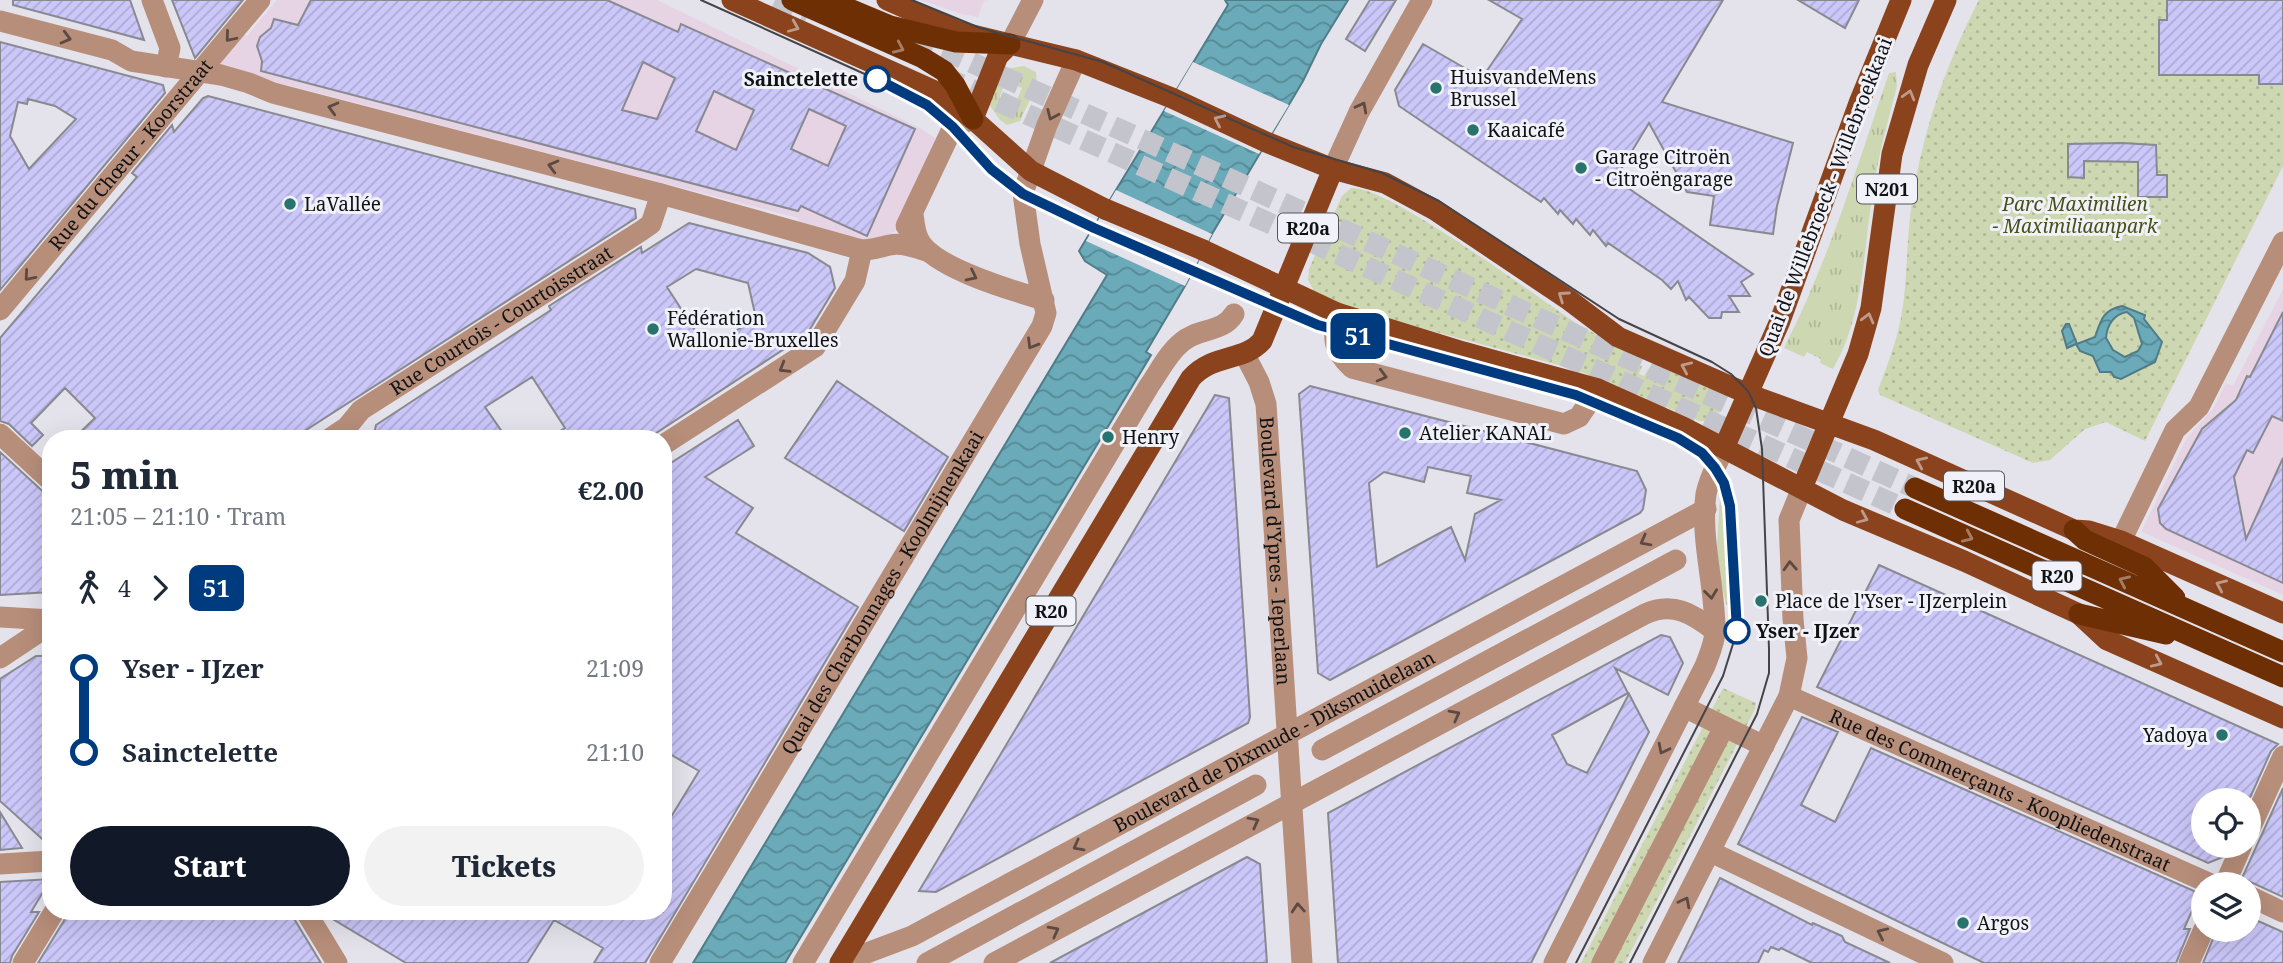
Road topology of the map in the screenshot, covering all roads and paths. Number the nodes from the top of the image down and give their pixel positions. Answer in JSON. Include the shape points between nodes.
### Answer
{"nodes":[{"id":1,"x":152,"y":0,"type":"edge"},
{"id":2,"x":260,"y":0,"type":"edge"},
{"id":3,"x":732,"y":0,"type":"edge"},
{"id":4,"x":792,"y":0,"type":"tunnel mouth"},
{"id":5,"x":828,"y":0,"type":"tunnel mouth"},
{"id":6,"x":887,"y":0,"type":"edge"},
{"id":7,"x":1033,"y":0,"type":"edge"},
{"id":8,"x":1422,"y":0,"type":"edge"},
{"id":9,"x":1901,"y":0,"type":"edge"},
{"id":10,"x":1941,"y":2,"type":"edge"},
{"id":11,"x":0,"y":21,"type":"edge"},
{"id":12,"x":1010,"y":44,"type":"junction"},
{"id":13,"x":1076,"y":60,"type":"junction"},
{"id":14,"x":166,"y":68,"type":"junction"},
{"id":15,"x":198,"y":74,"type":"junction"},
{"id":16,"x":973,"y":119,"type":"junction"},
{"id":17,"x":1333,"y":169,"type":"junction"},
{"id":18,"x":1031,"y":171,"type":"junction"},
{"id":19,"x":661,"y":194,"type":"junction"},
{"id":20,"x":913,"y":214,"type":"junction"},
{"id":21,"x":2283,"y":242,"type":"edge"},
{"id":22,"x":891,"y":244,"type":"junction"},
{"id":23,"x":862,"y":250,"type":"junction"},
{"id":24,"x":929,"y":252,"type":"junction"},
{"id":25,"x":1282,"y":287,"type":"junction"},
{"id":26,"x":1044,"y":300,"type":"junction"},
{"id":27,"x":0,"y":310,"type":"edge"},
{"id":28,"x":1337,"y":313,"type":"junction"},
{"id":29,"x":1234,"y":314,"type":"dead end"},
{"id":30,"x":1244,"y":353,"type":"junction"},
{"id":31,"x":1598,"y":389,"type":"junction"},
{"id":32,"x":1748,"y":394,"type":"junction"},
{"id":33,"x":1830,"y":423,"type":"junction"},
{"id":34,"x":352,"y":430,"type":"edge"},
{"id":35,"x":0,"y":434,"type":"edge"},
{"id":36,"x":672,"y":439,"type":"edge"},
{"id":37,"x":1724,"y":448,"type":"junction"},
{"id":38,"x":42,"y":473,"type":"edge"},
{"id":39,"x":1801,"y":488,"type":"junction"},
{"id":40,"x":1914,"y":488,"type":"tunnel mouth"},
{"id":41,"x":1706,"y":509,"type":"junction"},
{"id":42,"x":1905,"y":509,"type":"tunnel mouth"},
{"id":43,"x":2074,"y":530,"type":"junction"},
{"id":44,"x":2120,"y":541,"type":"junction"},
{"id":45,"x":1676,"y":559,"type":"dead end"},
{"id":46,"x":2187,"y":609,"type":"junction"},
{"id":47,"x":2283,"y":612,"type":"edge"},
{"id":48,"x":2079,"y":614,"type":"junction"},
{"id":49,"x":0,"y":617,"type":"edge"},
{"id":50,"x":42,"y":621,"type":"edge"},
{"id":51,"x":42,"y":628,"type":"edge"},
{"id":52,"x":1715,"y":631,"type":"junction"},
{"id":53,"x":2209,"y":643,"type":"junction"},
{"id":54,"x":2283,"y":652,"type":"edge"},
{"id":55,"x":0,"y":658,"type":"edge"},
{"id":56,"x":2283,"y":677,"type":"edge"},
{"id":57,"x":1789,"y":696,"type":"junction"},
{"id":58,"x":1684,"y":707,"type":"junction"},
{"id":59,"x":2283,"y":718,"type":"edge"},
{"id":60,"x":1721,"y":731,"type":"dead end"},
{"id":61,"x":1287,"y":732,"type":"junction"},
{"id":62,"x":1764,"y":746,"type":"junction"},
{"id":63,"x":1322,"y":750,"type":"dead end"},
{"id":64,"x":2283,"y":756,"type":"edge"},
{"id":65,"x":1256,"y":785,"type":"dead end"},
{"id":66,"x":1291,"y":803,"type":"junction"},
{"id":67,"x":2261,"y":805,"type":"edge"},
{"id":68,"x":1711,"y":852,"type":"junction"},
{"id":69,"x":42,"y":862,"type":"edge"},
{"id":70,"x":0,"y":864,"type":"edge"},
{"id":71,"x":2191,"y":876,"type":"edge"},
{"id":72,"x":2261,"y":902,"type":"edge"},
{"id":73,"x":2283,"y":912,"type":"edge"},
{"id":74,"x":49,"y":920,"type":"edge"},
{"id":75,"x":311,"y":920,"type":"edge"},
{"id":76,"x":2198,"y":942,"type":"edge"},
{"id":77,"x":1918,"y":958,"type":"edge"},
{"id":78,"x":23,"y":963,"type":"edge"},
{"id":79,"x":337,"y":963,"type":"edge"},
{"id":80,"x":660,"y":963,"type":"edge"},
{"id":81,"x":803,"y":963,"type":"edge"},
{"id":82,"x":840,"y":963,"type":"edge"},
{"id":83,"x":927,"y":963,"type":"edge"},
{"id":84,"x":994,"y":963,"type":"edge"},
{"id":85,"x":1302,"y":963,"type":"edge"},
{"id":86,"x":1554,"y":963,"type":"edge"},
{"id":87,"x":1602,"y":963,"type":"edge"},
{"id":88,"x":1653,"y":963,"type":"edge"},
{"id":89,"x":1943,"y":963,"type":"edge"},
{"id":90,"x":2189,"y":963,"type":"edge"}],
"edges":[{"from":1,"to":14,"type":"street","via":[[170,48]]},
{"from":2,"to":15,"type":"street","name":"Rue du Chœur - Koorstraat","one_way":true},
{"from":3,"to":16,"type":"main road","one_way":true,"via":[[935,90]]},
{"from":4,"to":16,"type":"highway","one_way":true,"via":[[944,71]]},
{"from":5,"to":12,"type":"highway","via":[[890,26],[957,42]]},
{"from":6,"to":12,"type":"main road","via":[[960,32]]},
{"from":7,"to":12,"type":"street"},
{"from":17,"to":8,"type":"street","one_way":true},
{"from":9,"to":32,"type":"main road","name":"Quai de Willebroeck - Willebroekkaai","number":"N201"},
{"from":33,"to":10,"type":"main road","name":"Quai de Willebroeck - Willebroekkaai","number":"N201","one_way":true,"via":[[1871,308],[1892,154]]},
{"from":11,"to":14,"type":"street","one_way":true},
{"from":12,"to":13,"type":"main road"},
{"from":12,"to":16,"type":"main road","via":[[998,56]]},
{"from":17,"to":13,"type":"main road","one_way":true},
{"from":13,"to":18,"type":"street","one_way":true},
{"from":14,"to":15,"type":"street"},
{"from":19,"to":15,"type":"street","one_way":true,"via":[[273,93],[220,75]]},
{"from":15,"to":27,"type":"street","name":"Rue du Chœur - Koorstraat","one_way":true},
{"from":16,"to":18,"type":"main road"},
{"from":16,"to":20,"type":"street","via":[[953,127]]},
{"from":17,"to":25,"type":"main road","number":"R20a"},
{"from":32,"to":17,"type":"main road","one_way":true,"via":[[1618,337],[1407,194]]},
{"from":18,"to":25,"type":"main road","bridge":true},
{"from":18,"to":26,"type":"street","name":"Quai des Charbonnages - Koolmijnenkaai","via":[[1023,208]]},
{"from":19,"to":23,"type":"street"},
{"from":19,"to":34,"type":"street","name":"Rue Courtois - Courtoisstraat","via":[[651,224],[361,410]]},
{"from":20,"to":22,"type":"street"},
{"from":20,"to":24,"type":"street","via":[[919,240]]},
{"from":21,"to":44,"type":"street","via":[[2199,407],[2175,430]]},
{"from":22,"to":23,"type":"street"},
{"from":22,"to":24,"type":"street"},
{"from":23,"to":36,"type":"street","one_way":true,"via":[[855,281],[815,347]]},
{"from":24,"to":26,"type":"street","one_way":true,"via":[[976,279]]},
{"from":25,"to":28,"type":"main road"},
{"from":25,"to":30,"type":"main road","number":"R20","via":[[1262,341]]},
{"from":26,"to":80,"type":"street","name":"Quai des Charbonnages - Koolmijnenkaai","one_way":true,"via":[[1042,326]]},
{"from":28,"to":31,"type":"main road"},
{"from":28,"to":31,"type":"street","one_way":true,"via":[[1338,355],[1352,368],[1564,424],[1579,417]]},
{"from":29,"to":81,"type":"street","number":"R20","via":[[1224,324],[1182,341],[885,842]]},
{"from":30,"to":61,"type":"street","name":"Boulevard d'Ypres - Ieperlaan","via":[[1266,404]]},
{"from":30,"to":82,"type":"main road","number":"R20","via":[[1213,362],[1191,378]]},
{"from":31,"to":37,"type":"main road"},
{"from":32,"to":33,"type":"main road"},
{"from":32,"to":37,"type":"main road"},
{"from":33,"to":39,"type":"main road"},
{"from":43,"to":33,"type":"main road","number":"R20a","one_way":true},
{"from":35,"to":38,"type":"street"},
{"from":37,"to":39,"type":"main road"},
{"from":37,"to":41,"type":"street","via":[[1708,485]]},
{"from":39,"to":48,"type":"main road","one_way":true},
{"from":57,"to":39,"type":"street","one_way":true,"via":[[1797,658],[1789,520]]},
{"from":46,"to":40,"type":"highway","number":"R20","one_way":true},
{"from":41,"to":52,"type":"street","one_way":true},
{"from":41,"to":61,"type":"street","name":"Boulevard de Dixmude - Diksmuidelaan","one_way":true},
{"from":42,"to":53,"type":"highway","number":"R20","one_way":true},
{"from":43,"to":44,"type":"main road","number":"R20a"},
{"from":43,"to":46,"type":"highway","via":[[2085,540],[2144,568]]},
{"from":47,"to":44,"type":"main road","number":"R20a","one_way":true},
{"from":45,"to":63,"type":"street","name":"Boulevard de Dixmude - Diksmuidelaan"},
{"from":46,"to":54,"type":"highway","number":"R20"},
{"from":48,"to":53,"type":"highway"},
{"from":48,"to":59,"type":"main road","one_way":true,"via":[[2107,640]]},
{"from":49,"to":50,"type":"street"},
{"from":51,"to":55,"type":"street"},
{"from":52,"to":58,"type":"street","via":[[1705,666]]},
{"from":66,"to":52,"type":"street","one_way":true,"via":[[1654,610],[1682,610]]},
{"from":53,"to":56,"type":"highway","number":"R20"},
{"from":57,"to":62,"type":"street"},
{"from":57,"to":71,"type":"street","name":"Rue des Commerçants - Koopliedenstraat"},
{"from":58,"to":62,"type":"street"},
{"from":58,"to":86,"type":"street","one_way":true},
{"from":60,"to":87,"type":"street"},
{"from":61,"to":66,"type":"street","name":"Boulevard d'Ypres - Ieperlaan"},
{"from":61,"to":82,"type":"street","name":"Boulevard de Dixmude - Diksmuidelaan","one_way":true,"via":[[912,936]]},
{"from":62,"to":68,"type":"street"},
{"from":64,"to":67,"type":"street"},
{"from":65,"to":83,"type":"street","name":"Boulevard de Dixmude - Diksmuidelaan"},
{"from":84,"to":66,"type":"street","one_way":true},
{"from":85,"to":66,"type":"street","name":"Boulevard d'Ypres - Ieperlaan","one_way":true},
{"from":77,"to":68,"type":"street","one_way":true},
{"from":88,"to":68,"type":"street","one_way":true},
{"from":69,"to":70,"type":"street"},
{"from":72,"to":73,"type":"street"},
{"from":74,"to":78,"type":"street"},
{"from":75,"to":79,"type":"street"},
{"from":76,"to":90,"type":"street"},
{"from":77,"to":89,"type":"street"}]}
